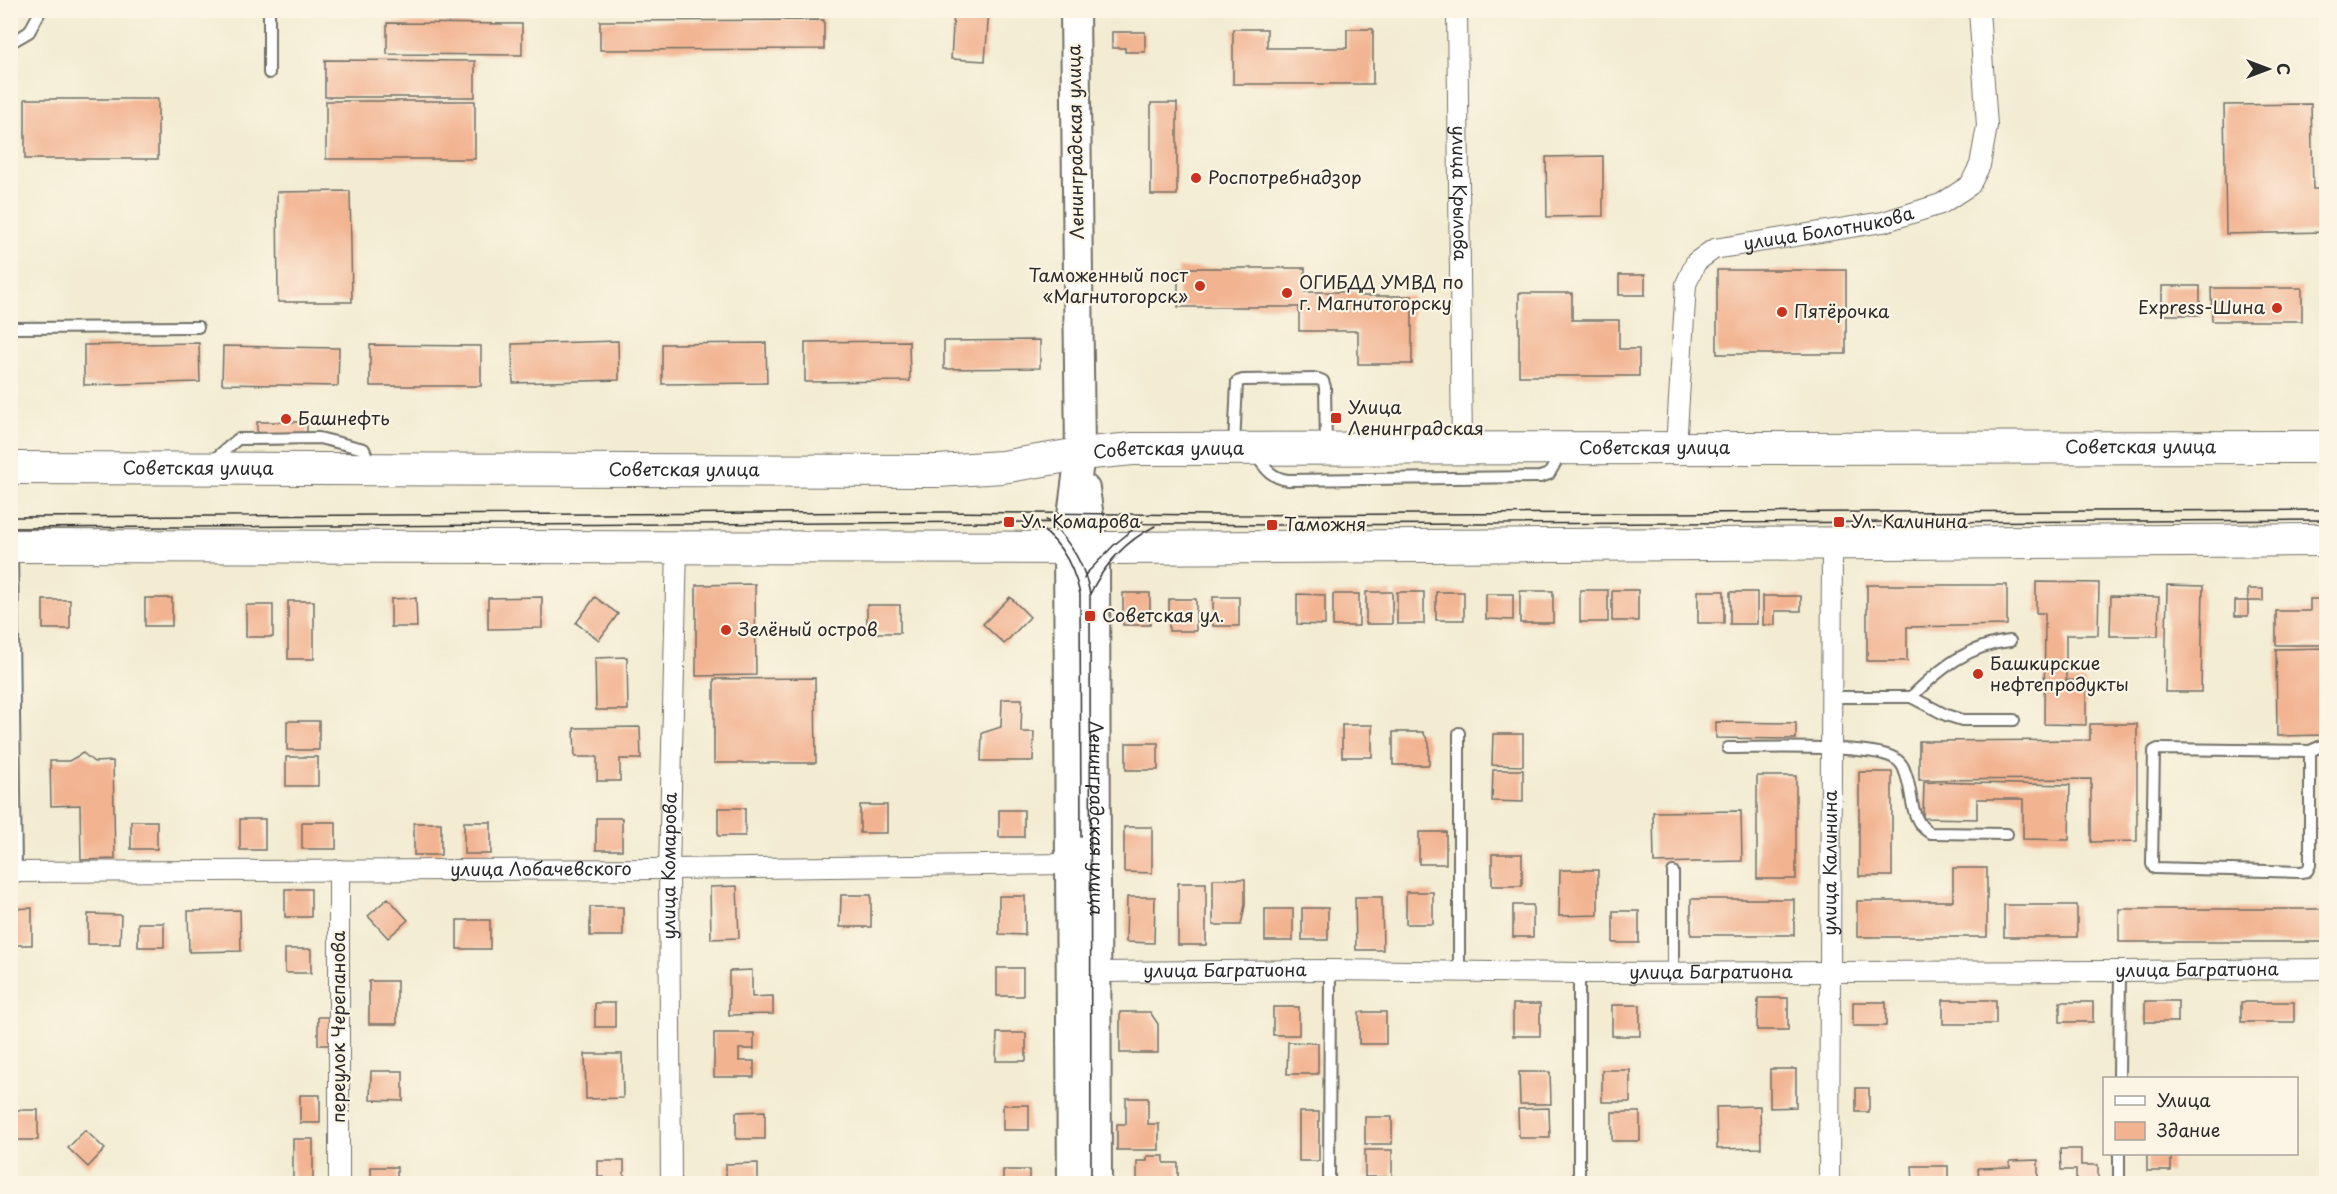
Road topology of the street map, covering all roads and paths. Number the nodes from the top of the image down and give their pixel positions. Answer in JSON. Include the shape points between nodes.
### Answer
{"nodes":[{"id":1,"x":41,"y":10,"type":"edge"},
{"id":2,"x":269,"y":10,"type":"edge"},
{"id":3,"x":1075,"y":10,"type":"edge"},
{"id":4,"x":1457,"y":10,"type":"edge"},
{"id":5,"x":1979,"y":10,"type":"edge"},
{"id":6,"x":10,"y":43,"type":"edge"},
{"id":7,"x":269,"y":73,"type":"dead end"},
{"id":8,"x":198,"y":327,"type":"dead end"},
{"id":9,"x":10,"y":328,"type":"edge"},
{"id":10,"x":2326,"y":447,"type":"edge"},
{"id":11,"x":1326,"y":448,"type":"junction"},
{"id":12,"x":1462,"y":448,"type":"junction"},
{"id":13,"x":1564,"y":448,"type":"junction"},
{"id":14,"x":1676,"y":448,"type":"junction"},
{"id":15,"x":1243,"y":449,"type":"junction"},
{"id":16,"x":1080,"y":454,"type":"junction"},
{"id":17,"x":10,"y":468,"type":"edge"},
{"id":18,"x":2326,"y":540,"type":"edge"},
{"id":19,"x":1832,"y":543,"type":"junction"},
{"id":20,"x":11,"y":546,"type":"edge"},
{"id":21,"x":1081,"y":547,"type":"junction"},
{"id":22,"x":677,"y":548,"type":"junction"},
{"id":23,"x":2010,"y":641,"type":"dead end"},
{"id":24,"x":1911,"y":696,"type":"junction"},
{"id":25,"x":1831,"y":698,"type":"junction"},
{"id":26,"x":2014,"y":720,"type":"dead end"},
{"id":27,"x":1459,"y":734,"type":"dead end"},
{"id":28,"x":2326,"y":744,"type":"edge"},
{"id":29,"x":1728,"y":748,"type":"dead end"},
{"id":30,"x":1831,"y":749,"type":"junction"},
{"id":31,"x":2310,"y":751,"type":"junction"},
{"id":32,"x":2007,"y":834,"type":"dead end"},
{"id":33,"x":1071,"y":864,"type":"junction"},
{"id":34,"x":669,"y":869,"type":"junction"},
{"id":35,"x":339,"y":870,"type":"junction"},
{"id":36,"x":13,"y":872,"type":"edge"},
{"id":37,"x":1673,"y":872,"type":"dead end"},
{"id":38,"x":2326,"y":969,"type":"edge"},
{"id":39,"x":1330,"y":970,"type":"junction"},
{"id":40,"x":1459,"y":970,"type":"junction"},
{"id":41,"x":1830,"y":971,"type":"junction"},
{"id":42,"x":2120,"y":971,"type":"junction"},
{"id":43,"x":1096,"y":972,"type":"junction"},
{"id":44,"x":1673,"y":972,"type":"junction"},
{"id":45,"x":1579,"y":973,"type":"junction"},
{"id":46,"x":2119,"y":1077,"type":"edge"},
{"id":47,"x":2119,"y":1155,"type":"edge"},
{"id":48,"x":2119,"y":1182,"type":"edge"},
{"id":49,"x":339,"y":1184,"type":"edge"},
{"id":50,"x":671,"y":1184,"type":"edge"},
{"id":51,"x":1072,"y":1184,"type":"edge"},
{"id":52,"x":1097,"y":1184,"type":"edge"},
{"id":53,"x":1329,"y":1184,"type":"edge"},
{"id":54,"x":1579,"y":1184,"type":"edge"},
{"id":55,"x":1829,"y":1184,"type":"edge"}],
"edges":[{"from":1,"to":6,"type":"lane","via":[[29,32]]},
{"from":2,"to":7,"type":"lane"},
{"from":3,"to":16,"type":"main road","name":"Ленинградская улица"},
{"from":4,"to":12,"type":"street","name":"улица Крылова"},
{"from":5,"to":14,"type":"street","name":"улица Болотникова","via":[[1987,126],[1980,165],[1970,185],[1941,204],[1883,222],[1714,249],[1696,262],[1686,284]]},
{"from":8,"to":9,"type":"lane"},
{"from":10,"to":14,"type":"main road","name":"Советская улица"},
{"from":11,"to":12,"type":"main road","name":"Советская улица"},
{"from":11,"to":15,"type":"main road","name":"Советская улица"},
{"from":11,"to":15,"type":"lane","via":[[1325,387],[1318,379],[1237,382]]},
{"from":12,"to":13,"type":"main road","name":"Советская улица"},
{"from":13,"to":14,"type":"main road","name":"Советская улица"},
{"from":13,"to":15,"type":"lane","via":[[1549,474],[1540,477],[1288,480],[1268,472]]},
{"from":15,"to":16,"type":"main road","name":"Советская улица","via":[[1133,449]]},
{"from":16,"to":17,"type":"main road","name":"Советская улица","via":[[1002,467],[938,471]]},
{"from":16,"to":21,"type":"main road","name":"Ленинградская улица"},
{"from":18,"to":19,"type":"main road"},
{"from":19,"to":21,"type":"main road"},
{"from":19,"to":25,"type":"street","name":"улица Калинина"},
{"from":20,"to":22,"type":"main road"},
{"from":20,"to":36,"type":"lane"},
{"from":21,"to":22,"type":"main road"},
{"from":21,"to":33,"type":"main road","name":"Ленинградская улица"},
{"from":21,"to":43,"type":"main road","name":"Ленинградская улица"},
{"from":22,"to":34,"type":"street","name":"улица Комарова"},
{"from":23,"to":24,"type":"lane","via":[[1969,651]]},
{"from":24,"to":25,"type":"lane"},
{"from":24,"to":26,"type":"lane","via":[[1962,720]]},
{"from":25,"to":30,"type":"street","name":"улица Калинина"},
{"from":27,"to":40,"type":"lane"},
{"from":28,"to":31,"type":"lane"},
{"from":29,"to":30,"type":"lane"},
{"from":30,"to":32,"type":"lane","via":[[1892,756],[1902,764],[1915,817],[1921,828],[1930,833]]},
{"from":30,"to":41,"type":"street","name":"улица Калинина"},
{"from":31,"to":31,"type":"lane","via":[[2154,751],[2154,868],[2307,871]]},
{"from":33,"to":34,"type":"street","name":"улица Лобачевского"},
{"from":33,"to":51,"type":"main road","name":"Ленинградская улица"},
{"from":34,"to":35,"type":"street","name":"улица Лобачевского"},
{"from":34,"to":50,"type":"street","name":"улица Комарова"},
{"from":35,"to":36,"type":"street","name":"улица Лобачевского"},
{"from":35,"to":49,"type":"street","name":"переулок Черепанова"},
{"from":37,"to":44,"type":"lane"},
{"from":38,"to":42,"type":"street","name":"улица Багратиона"},
{"from":39,"to":40,"type":"street","name":"улица Багратиона"},
{"from":39,"to":43,"type":"street","name":"улица Багратиона"},
{"from":39,"to":53,"type":"lane"},
{"from":40,"to":45,"type":"street","name":"улица Багратиона"},
{"from":41,"to":42,"type":"street","name":"улица Багратиона"},
{"from":41,"to":44,"type":"street","name":"улица Багратиона"},
{"from":41,"to":55,"type":"street","name":"улица Калинина"},
{"from":42,"to":46,"type":"lane"},
{"from":43,"to":52,"type":"main road","name":"Ленинградская улица"},
{"from":44,"to":45,"type":"street","name":"улица Багратиона"},
{"from":45,"to":54,"type":"lane"},
{"from":47,"to":48,"type":"lane"}]}
